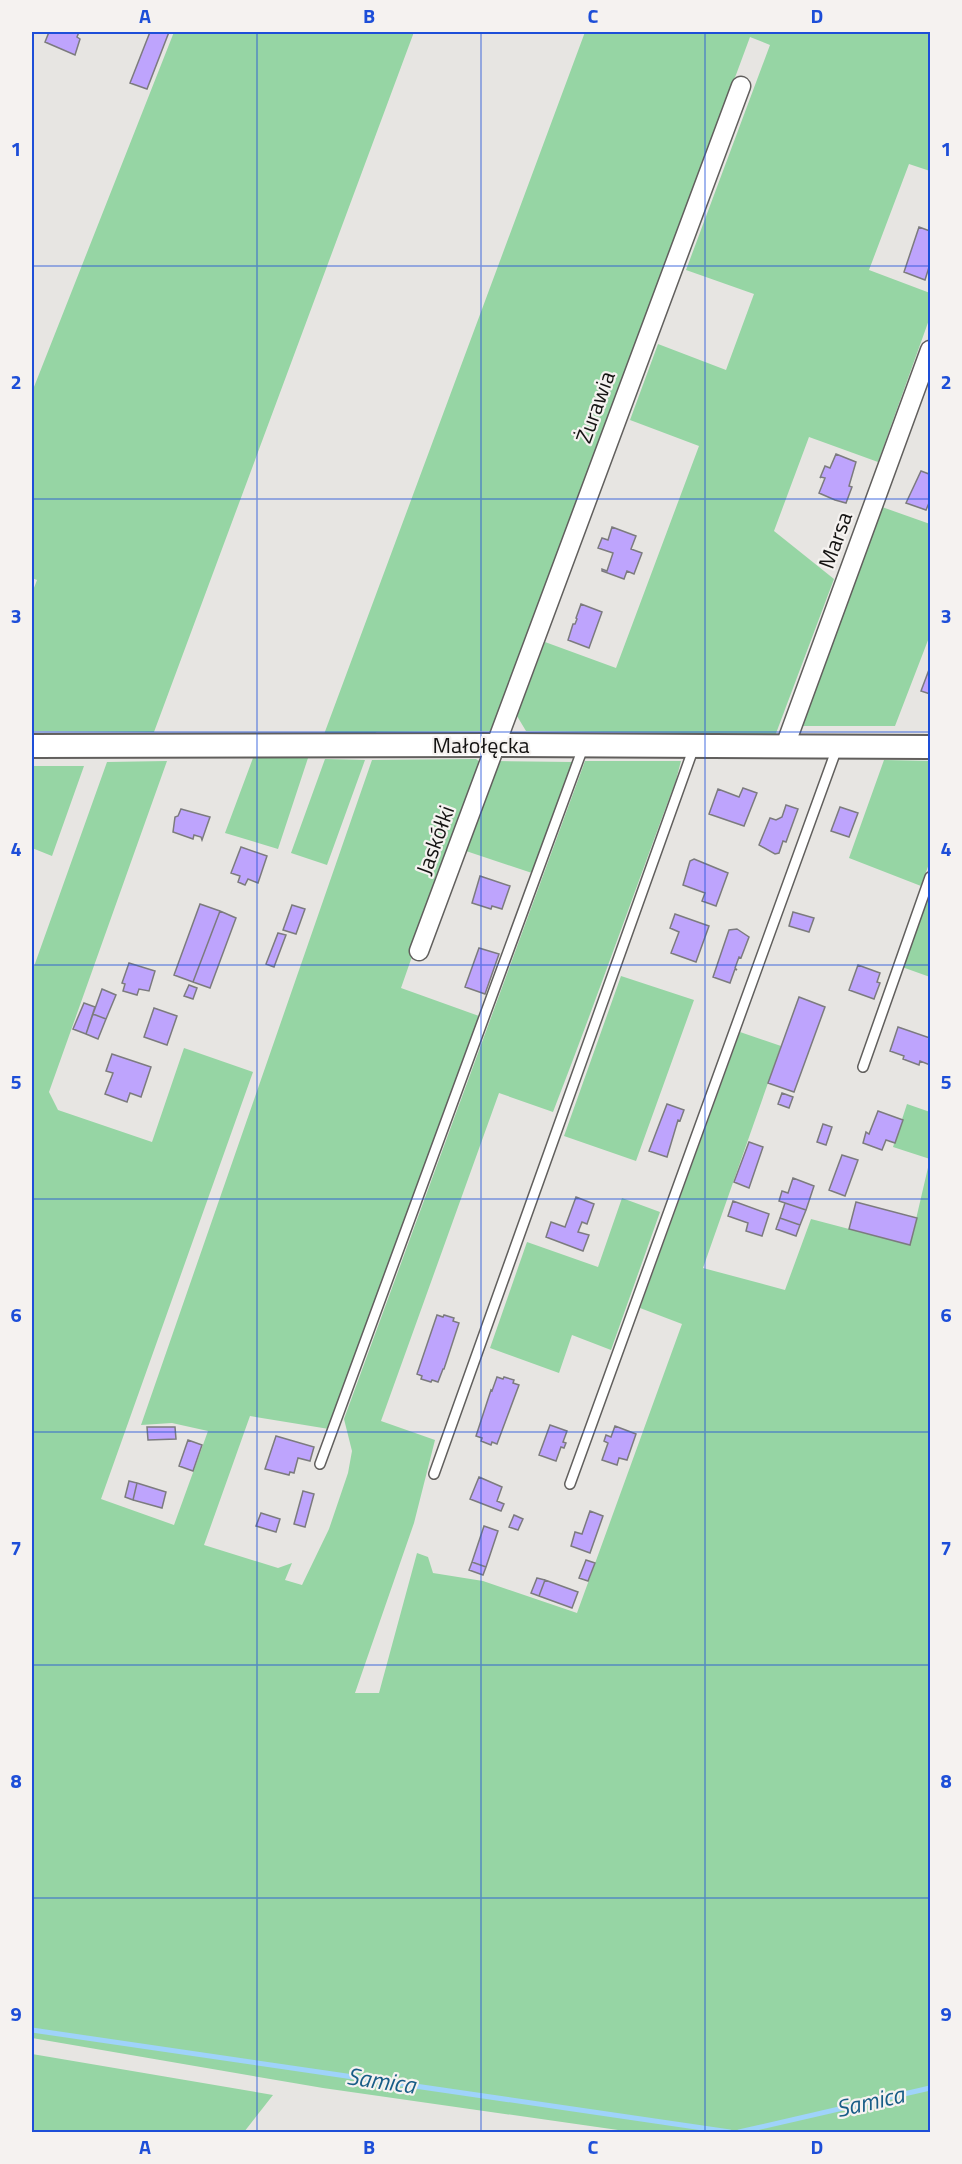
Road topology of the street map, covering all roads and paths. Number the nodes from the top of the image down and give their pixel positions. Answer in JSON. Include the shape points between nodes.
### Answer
{"nodes":[{"id":1,"x":741,"y":86,"type":"dead end"},
{"id":2,"x":930,"y":350,"type":"edge"},
{"id":3,"x":495,"y":745,"type":"junction"},
{"id":4,"x":584,"y":745,"type":"junction"},
{"id":5,"x":694,"y":745,"type":"junction"},
{"id":6,"x":32,"y":746,"type":"edge"},
{"id":7,"x":785,"y":746,"type":"junction"},
{"id":8,"x":838,"y":746,"type":"junction"},
{"id":9,"x":930,"y":747,"type":"edge"},
{"id":10,"x":930,"y":877,"type":"edge"},
{"id":11,"x":419,"y":951,"type":"dead end"},
{"id":12,"x":863,"y":1067,"type":"dead end"},
{"id":13,"x":320,"y":1464,"type":"dead end"},
{"id":14,"x":434,"y":1474,"type":"dead end"},
{"id":15,"x":570,"y":1484,"type":"dead end"}],
"edges":[{"from":1,"to":3,"type":"street","name":"Żurawia"},
{"from":2,"to":7,"type":"street","name":"Marsa"},
{"from":3,"to":4,"type":"street","name":"Małołęcka"},
{"from":3,"to":6,"type":"street","name":"Małołęcka"},
{"from":3,"to":11,"type":"street","name":"Jaskółki"},
{"from":4,"to":5,"type":"street","name":"Małołęcka"},
{"from":4,"to":13,"type":"lane"},
{"from":5,"to":7,"type":"street","name":"Małołęcka"},
{"from":5,"to":14,"type":"lane"},
{"from":7,"to":8,"type":"street","name":"Małołęcka"},
{"from":8,"to":9,"type":"street","name":"Małołęcka"},
{"from":8,"to":15,"type":"lane"},
{"from":10,"to":12,"type":"lane"}]}
